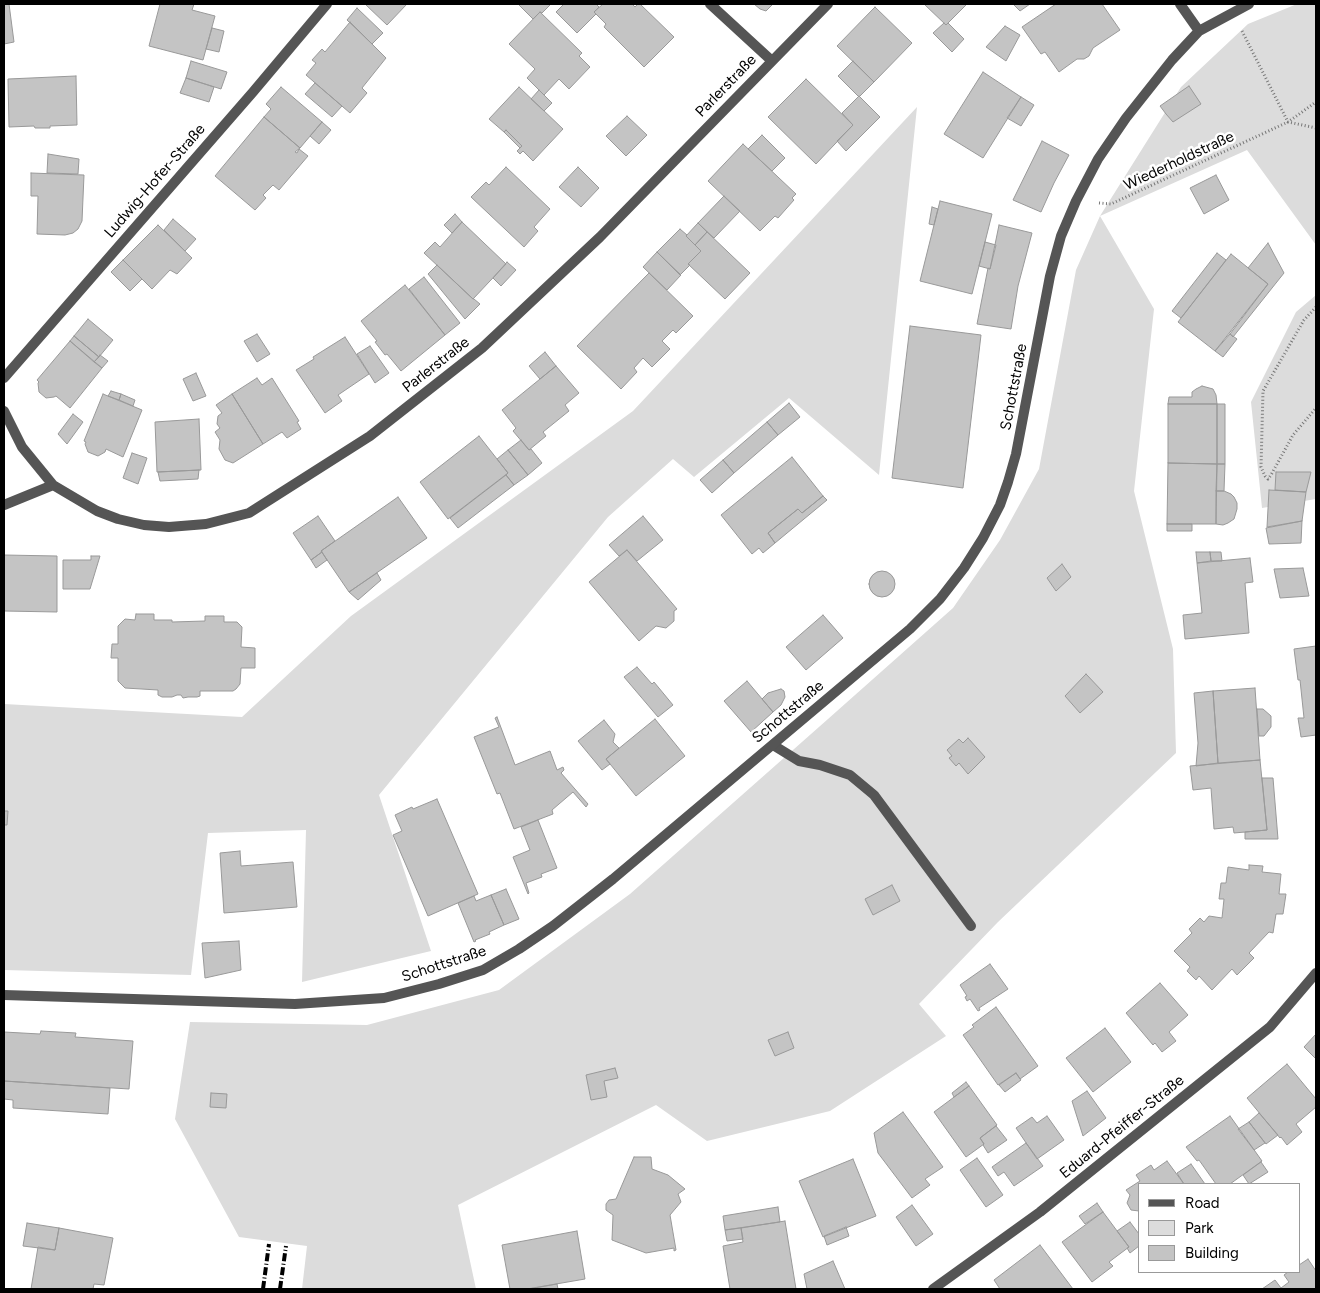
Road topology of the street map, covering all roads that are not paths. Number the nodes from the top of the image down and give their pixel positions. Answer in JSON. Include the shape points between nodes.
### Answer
{"nodes":[{"id":1,"x":327,"y":4,"type":"edge"},
{"id":2,"x":710,"y":4,"type":"edge"},
{"id":3,"x":828,"y":4,"type":"edge"},
{"id":4,"x":1180,"y":4,"type":"edge"},
{"id":5,"x":1249,"y":4,"type":"edge"},
{"id":6,"x":1199,"y":31,"type":"junction"},
{"id":7,"x":772,"y":61,"type":"junction"},
{"id":8,"x":4,"y":378,"type":"edge"},
{"id":9,"x":4,"y":411,"type":"edge"},
{"id":10,"x":53,"y":485,"type":"junction"},
{"id":11,"x":4,"y":505,"type":"edge"},
{"id":12,"x":772,"y":745,"type":"junction"},
{"id":13,"x":971,"y":926,"type":"dead end"},
{"id":14,"x":1316,"y":973,"type":"edge"},
{"id":15,"x":4,"y":995,"type":"edge"},
{"id":16,"x":933,"y":1289,"type":"edge"}],
"edges":[{"from":1,"to":8,"type":"street","name":"Ludwig-Hofer-Straße"},
{"from":2,"to":7,"type":"street"},
{"from":3,"to":7,"type":"street","name":"Parlerstraße"},
{"from":4,"to":6,"type":"street"},
{"from":5,"to":6,"type":"street","name":"Schottstraße"},
{"from":6,"to":12,"type":"street","name":"Schottstraße","via":[[1126,118],[1098,159],[1061,236],[1050,276],[1016,454],[1000,505],[983,538],[940,599],[910,629]]},
{"from":7,"to":10,"type":"street","name":"Parlerstraße","via":[[600,237],[482,348],[370,436],[250,513],[206,524],[144,525],[97,511]]},
{"from":9,"to":10,"type":"street","name":"Parlerstraße","via":[[22,448]]},
{"from":10,"to":11,"type":"street"},
{"from":12,"to":13,"type":"street","via":[[799,761],[850,775],[874,795]]},
{"from":12,"to":15,"type":"street","name":"Schottstraße","via":[[614,879],[519,949],[474,973],[384,998],[295,1004]]},
{"from":14,"to":16,"type":"street","name":"Eduard-Pfeiffer-Straße","via":[[1270,1027],[1040,1212]]}]}
